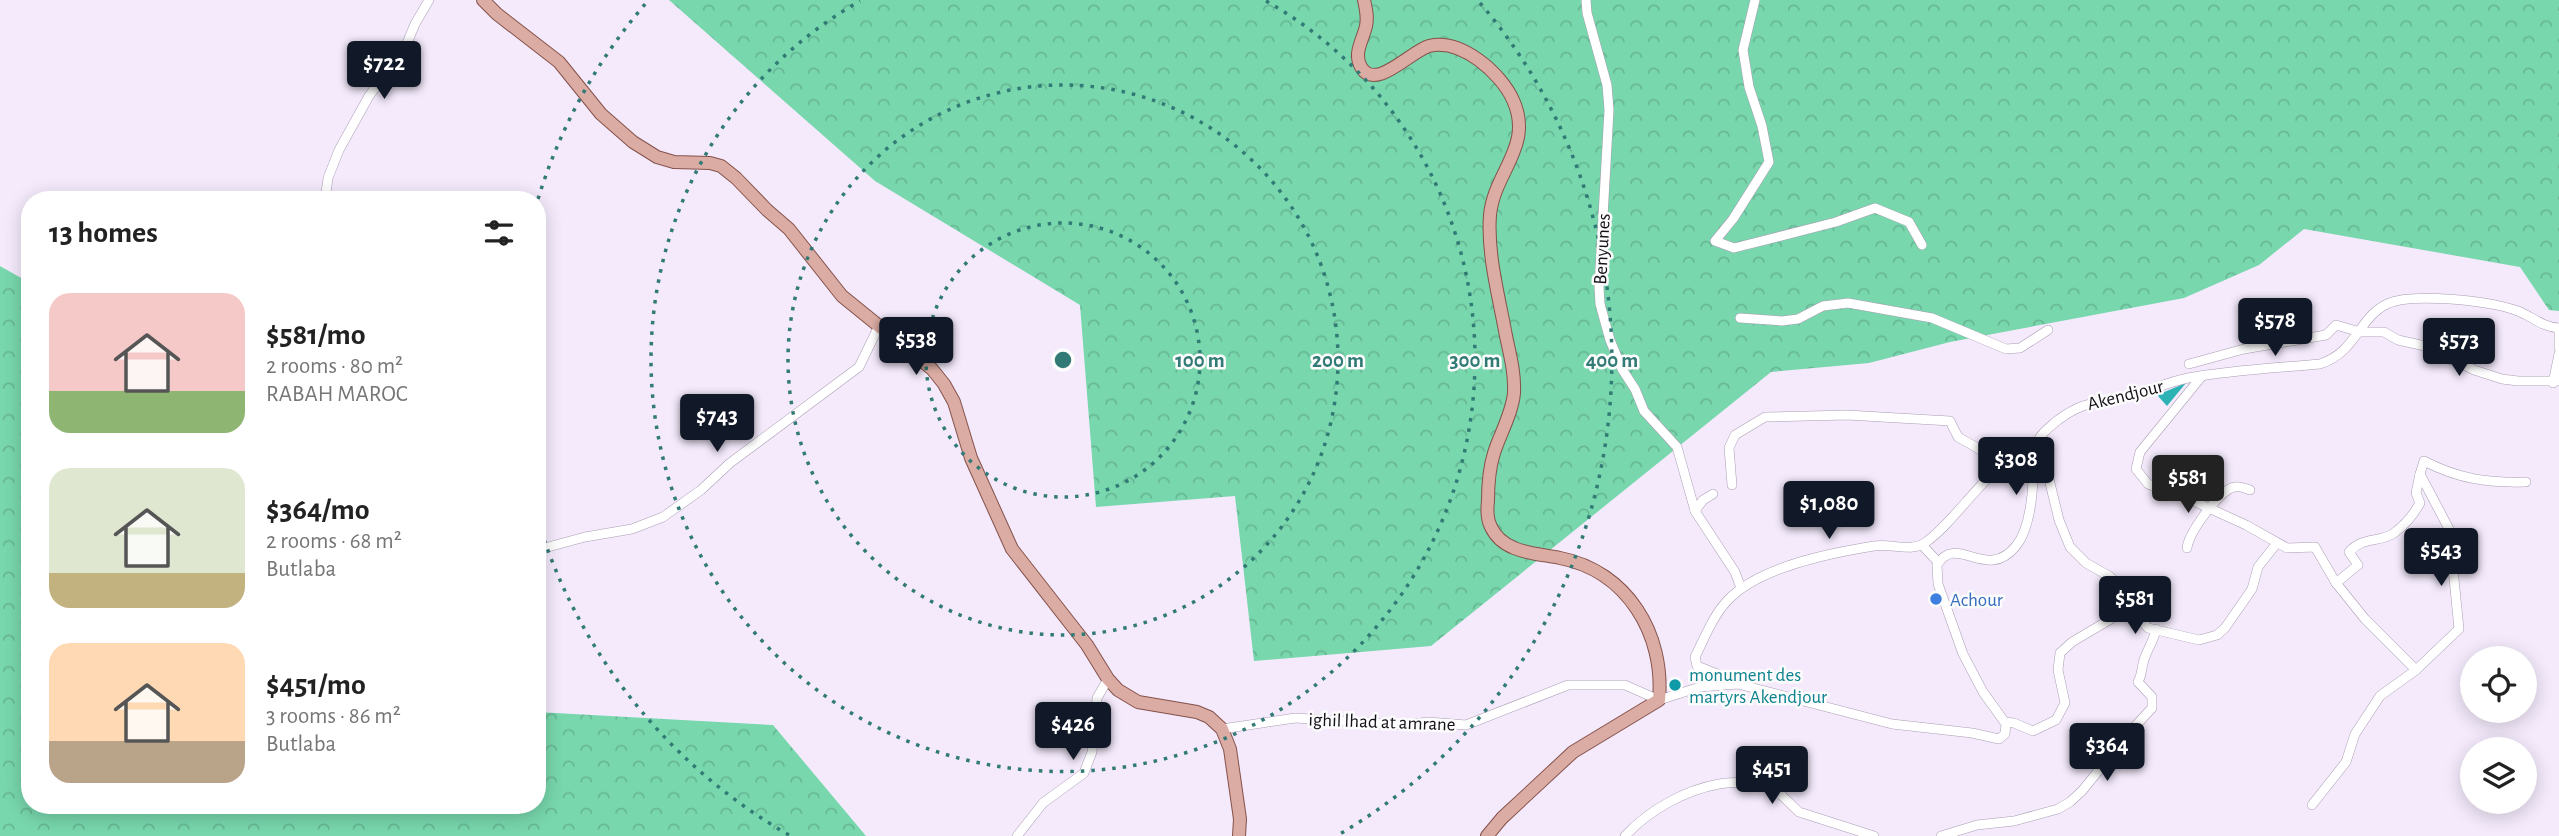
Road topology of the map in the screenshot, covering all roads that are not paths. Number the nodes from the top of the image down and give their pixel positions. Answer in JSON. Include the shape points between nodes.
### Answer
{"nodes":[{"id":1,"x":429,"y":0,"type":"edge"},
{"id":2,"x":483,"y":0,"type":"edge"},
{"id":3,"x":1364,"y":0,"type":"edge"},
{"id":4,"x":1586,"y":0,"type":"edge"},
{"id":5,"x":1755,"y":0,"type":"edge"},
{"id":6,"x":326,"y":191,"type":"edge"},
{"id":7,"x":1922,"y":245,"type":"dead end"},
{"id":8,"x":1740,"y":318,"type":"dead end"},
{"id":9,"x":878,"y":328,"type":"junction"},
{"id":10,"x":2559,"y":328,"type":"edge"},
{"id":11,"x":2048,"y":330,"type":"dead end"},
{"id":12,"x":2360,"y":331,"type":"junction"},
{"id":13,"x":2559,"y":348,"type":"edge"},
{"id":14,"x":2559,"y":354,"type":"edge"},
{"id":15,"x":2189,"y":365,"type":"dead end"},
{"id":16,"x":2202,"y":376,"type":"junction"},
{"id":17,"x":2556,"y":382,"type":"edge"},
{"id":18,"x":2036,"y":446,"type":"junction"},
{"id":19,"x":2034,"y":456,"type":"junction"},
{"id":20,"x":2001,"y":465,"type":"junction"},
{"id":21,"x":2420,"y":474,"type":"junction"},
{"id":22,"x":2526,"y":482,"type":"dead end"},
{"id":23,"x":1732,"y":485,"type":"dead end"},
{"id":24,"x":2250,"y":490,"type":"dead end"},
{"id":25,"x":1713,"y":494,"type":"dead end"},
{"id":26,"x":2211,"y":509,"type":"junction"},
{"id":27,"x":1695,"y":511,"type":"junction"},
{"id":28,"x":2277,"y":543,"type":"junction"},
{"id":29,"x":1922,"y":545,"type":"junction"},
{"id":30,"x":546,"y":548,"type":"edge"},
{"id":31,"x":2187,"y":548,"type":"dead end"},
{"id":32,"x":1938,"y":562,"type":"junction"},
{"id":33,"x":2336,"y":583,"type":"junction"},
{"id":34,"x":1741,"y":588,"type":"junction"},
{"id":35,"x":2131,"y":600,"type":"junction"},
{"id":36,"x":2156,"y":629,"type":"junction"},
{"id":37,"x":2416,"y":670,"type":"junction"},
{"id":38,"x":1108,"y":679,"type":"junction"},
{"id":39,"x":1723,"y":684,"type":"junction"},
{"id":40,"x":1659,"y":699,"type":"junction"},
{"id":41,"x":2005,"y":722,"type":"junction"},
{"id":42,"x":1222,"y":729,"type":"junction"},
{"id":43,"x":2312,"y":805,"type":"dead end"},
{"id":44,"x":1017,"y":836,"type":"edge"},
{"id":45,"x":1239,"y":836,"type":"edge"},
{"id":46,"x":1487,"y":836,"type":"edge"},
{"id":47,"x":1625,"y":836,"type":"edge"},
{"id":48,"x":1874,"y":836,"type":"edge"},
{"id":49,"x":1941,"y":836,"type":"edge"}],
"edges":[{"from":1,"to":6,"type":"street","via":[[405,48],[369,96],[339,150]]},
{"from":2,"to":9,"type":"main road","via":[[559,62],[601,114],[634,142],[657,157],[710,163],[736,178],[789,229],[842,296]]},
{"from":3,"to":40,"type":"main road","via":[[1366,28],[1358,50],[1366,73],[1382,74],[1428,46],[1448,46],[1480,62],[1513,100],[1520,127],[1517,146],[1497,186],[1490,219],[1514,397],[1491,467],[1489,523],[1503,542],[1518,550],[1587,567],[1624,592],[1655,645]]},
{"from":4,"to":27,"type":"street","name":"Benyunes","via":[[1609,110],[1600,304],[1615,354],[1640,404],[1677,447]]},
{"from":5,"to":7,"type":"street","via":[[1743,50],[1769,162],[1715,241],[1734,248],[1875,208],[1909,222]]},
{"from":8,"to":11,"type":"street","via":[[1798,319],[1823,306],[1848,303],[1939,320],[2006,349],[2020,348]]},
{"from":9,"to":30,"type":"street","via":[[859,367],[663,517],[632,529]]},
{"from":9,"to":38,"type":"main road","via":[[909,349],[944,384],[984,491],[1012,549]]},
{"from":10,"to":12,"type":"street","name":"Akendjour","via":[[2492,303],[2410,299],[2386,304]]},
{"from":10,"to":13,"type":"street"},
{"from":12,"to":15,"type":"street","via":[[2336,325],[2326,335],[2244,349]]},
{"from":12,"to":16,"type":"street","name":"Akendjour","via":[[2340,355],[2320,364]]},
{"from":12,"to":17,"type":"street","via":[[2384,332],[2502,379]]},
{"from":14,"to":17,"type":"street"},
{"from":16,"to":18,"type":"street","name":"Akendjour","via":[[2078,406],[2049,428]]},
{"from":16,"to":26,"type":"street","via":[[2140,452],[2136,469],[2148,484]]},
{"from":18,"to":19,"type":"street"},
{"from":18,"to":20,"type":"street","via":[[2017,451]]},
{"from":19,"to":32,"type":"street","via":[[2028,517],[2013,550],[1989,561],[1955,552]]},
{"from":19,"to":35,"type":"street","via":[[2048,475],[2070,547],[2086,563],[2117,581]]},
{"from":20,"to":23,"type":"street","via":[[1955,434],[1950,421],[1847,415],[1765,417],[1735,435],[1729,448]]},
{"from":20,"to":29,"type":"street"},
{"from":21,"to":22,"type":"street","via":[[2424,461],[2447,473],[2491,483]]},
{"from":21,"to":33,"type":"street","via":[[2416,493],[2420,503],[2413,516],[2393,534],[2354,546],[2348,552],[2358,565]]},
{"from":21,"to":37,"type":"street","via":[[2449,528],[2459,629]]},
{"from":24,"to":26,"type":"street","via":[[2229,489]]},
{"from":25,"to":27,"type":"street"},
{"from":26,"to":28,"type":"street"},
{"from":26,"to":31,"type":"street","via":[[2195,526]]},
{"from":27,"to":34,"type":"street","name":"Benyunes"},
{"from":28,"to":33,"type":"street","via":[[2287,548],[2315,547]]},
{"from":28,"to":36,"type":"street","via":[[2258,568],[2252,589],[2217,635],[2199,640]]},
{"from":29,"to":32,"type":"street"},
{"from":29,"to":34,"type":"street","via":[[1876,546],[1842,553],[1769,574]]},
{"from":32,"to":41,"type":"street","via":[[1938,584],[1957,640],[1983,692]]},
{"from":33,"to":37,"type":"street"},
{"from":34,"to":39,"type":"street","via":[[1722,607],[1695,657],[1699,668],[1717,674]]},
{"from":35,"to":36,"type":"street","via":[[2144,624]]},
{"from":35,"to":41,"type":"street","via":[[2116,616],[2060,653],[2058,670],[2065,703],[2056,720],[2033,731]]},
{"from":36,"to":49,"type":"street","via":[[2138,682],[2152,697],[2152,708],[2082,791],[2058,809]]},
{"from":37,"to":43,"type":"street","via":[[2380,696],[2355,734],[2346,762]]},
{"from":38,"to":42,"type":"main road","via":[[1138,702],[1197,712]]},
{"from":38,"to":44,"type":"street","via":[[1097,698],[1092,752],[1084,773],[1043,803]]},
{"from":39,"to":40,"type":"street"},
{"from":39,"to":41,"type":"street","via":[[1752,687],[1892,724],[1996,739],[2005,734]]},
{"from":40,"to":42,"type":"street","name":"ighil lhad at amrane","via":[[1625,685],[1568,685],[1466,725],[1295,718]]},
{"from":40,"to":46,"type":"main road","via":[[1573,752]]},
{"from":42,"to":45,"type":"main road","via":[[1230,749]]},
{"from":47,"to":48,"type":"street","via":[[1664,806],[1694,791],[1721,784],[1768,782],[1799,812]]}]}
